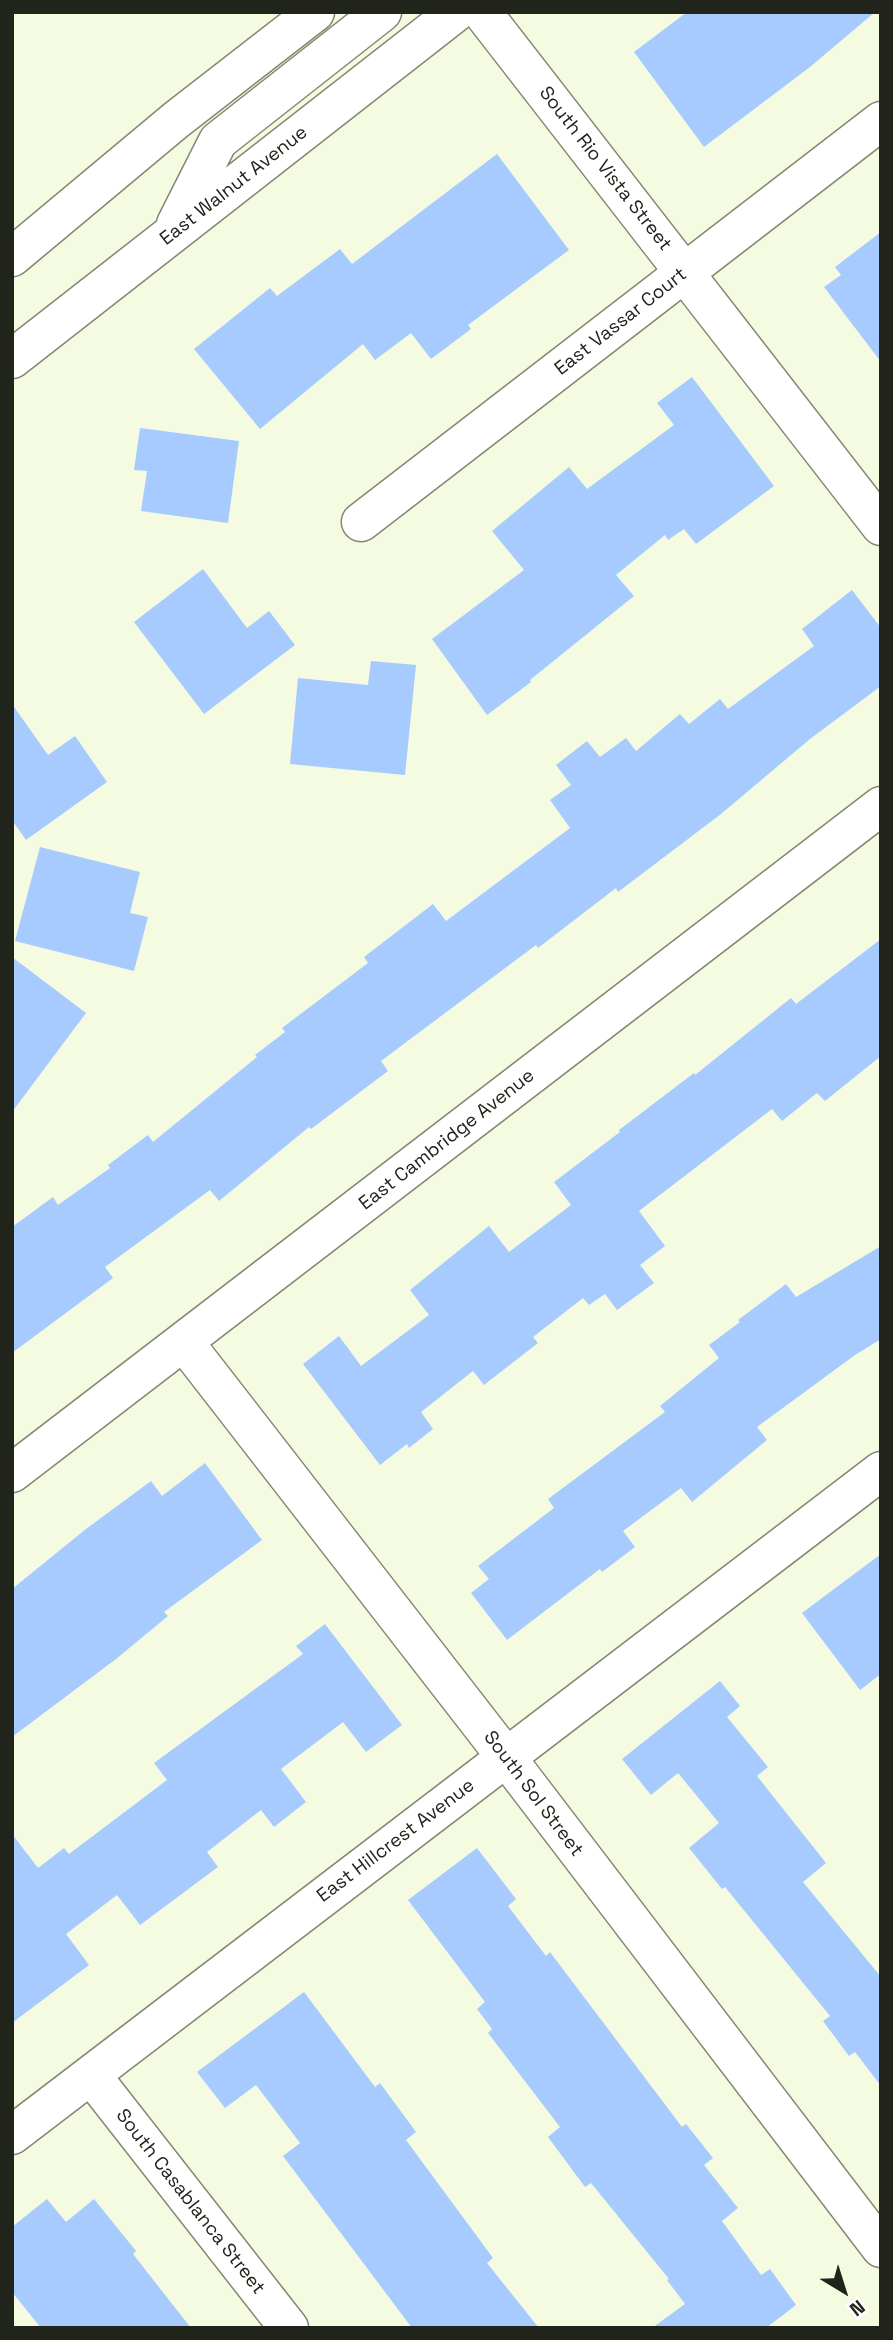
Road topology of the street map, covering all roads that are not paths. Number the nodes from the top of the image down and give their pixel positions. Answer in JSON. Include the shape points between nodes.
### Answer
{"nodes":[{"id":1,"x":315,"y":12,"type":"edge"},
{"id":2,"x":382,"y":12,"type":"edge"},
{"id":3,"x":456,"y":12,"type":"edge"},
{"id":4,"x":482,"y":12,"type":"edge"},
{"id":5,"x":881,"y":121,"type":"edge"},
{"id":6,"x":171,"y":235,"type":"junction"},
{"id":7,"x":12,"y":257,"type":"edge"},
{"id":8,"x":685,"y":273,"type":"junction"},
{"id":9,"x":12,"y":359,"type":"edge"},
{"id":10,"x":361,"y":522,"type":"dead end"},
{"id":11,"x":881,"y":526,"type":"edge"},
{"id":12,"x":881,"y":806,"type":"edge"},
{"id":13,"x":184,"y":1342,"type":"junction"},
{"id":14,"x":881,"y":1471,"type":"edge"},
{"id":15,"x":12,"y":1473,"type":"edge"},
{"id":16,"x":506,"y":1758,"type":"junction"},
{"id":17,"x":91,"y":2076,"type":"junction"},
{"id":18,"x":12,"y":2135,"type":"edge"},
{"id":19,"x":881,"y":2248,"type":"edge"},
{"id":20,"x":289,"y":2328,"type":"edge"}],
"edges":[{"from":1,"to":7,"type":"street"},
{"from":2,"to":6,"type":"street","via":[[218,141]]},
{"from":3,"to":6,"type":"street","name":"East Walnut Avenue"},
{"from":4,"to":8,"type":"street","name":"South Rio Vista Street"},
{"from":5,"to":8,"type":"street","name":"East Vassar Court"},
{"from":6,"to":9,"type":"street","name":"East Walnut Avenue"},
{"from":8,"to":10,"type":"street","name":"East Vassar Court"},
{"from":8,"to":11,"type":"street","name":"South Rio Vista Street"},
{"from":12,"to":13,"type":"street","name":"East Cambridge Avenue"},
{"from":13,"to":15,"type":"street","name":"East Cambridge Avenue"},
{"from":13,"to":16,"type":"street","name":"South Sol Street"},
{"from":14,"to":16,"type":"street","name":"East Hillcrest Avenue"},
{"from":16,"to":17,"type":"street","name":"East Hillcrest Avenue"},
{"from":16,"to":19,"type":"street","name":"South Sol Street"},
{"from":17,"to":18,"type":"street","name":"East Hillcrest Avenue"},
{"from":17,"to":20,"type":"street","name":"South Casablanca Street"}]}
